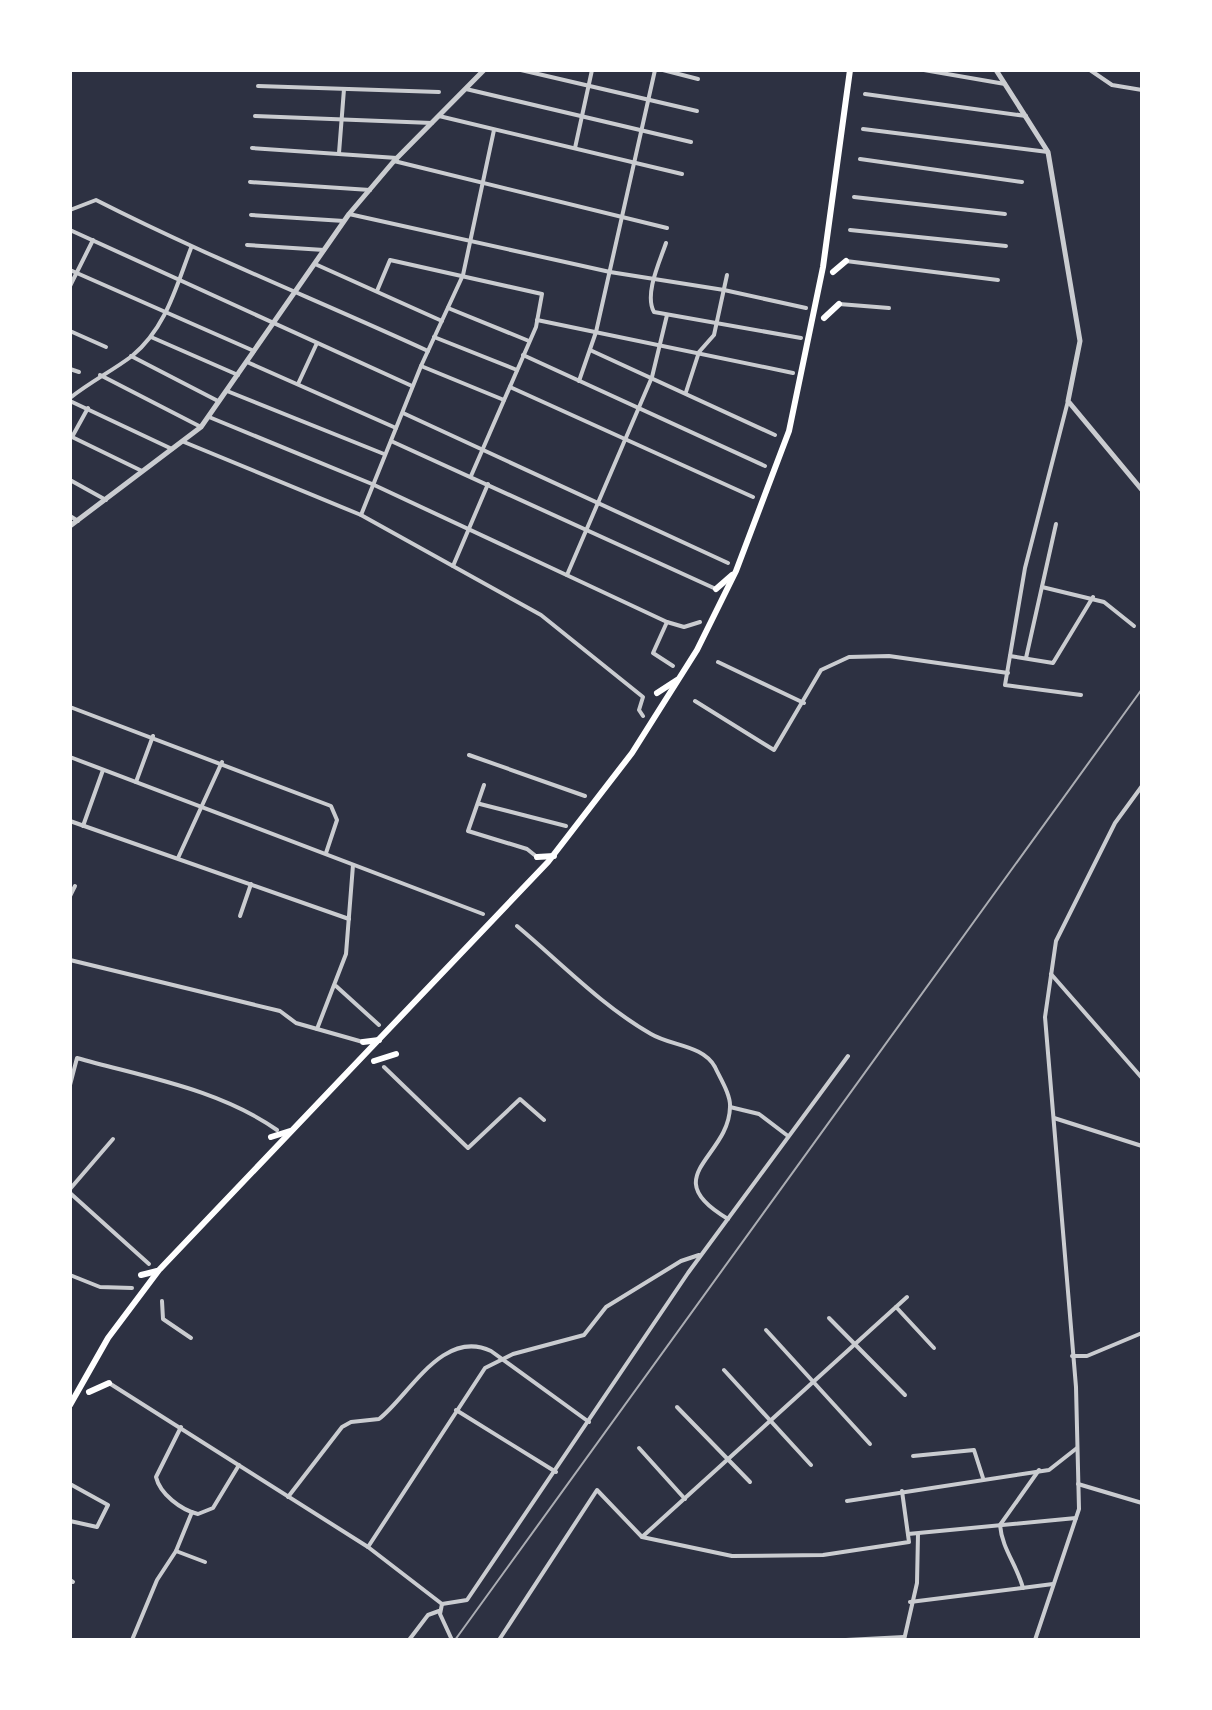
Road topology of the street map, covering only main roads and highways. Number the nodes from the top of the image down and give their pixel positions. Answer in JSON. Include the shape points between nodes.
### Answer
{"nodes":[{"id":1,"x":850,"y":70,"type":"edge"},
{"id":2,"x":846,"y":261,"type":"road end"},
{"id":3,"x":833,"y":272,"type":"dead end"},
{"id":4,"x":839,"y":304,"type":"road end"},
{"id":5,"x":824,"y":318,"type":"dead end"},
{"id":6,"x":736,"y":571,"type":"junction"},
{"id":7,"x":716,"y":589,"type":"road end"},
{"id":8,"x":681,"y":678,"type":"junction"},
{"id":9,"x":657,"y":693,"type":"dead end"},
{"id":10,"x":554,"y":856,"type":"junction"},
{"id":11,"x":537,"y":857,"type":"road end"},
{"id":12,"x":379,"y":1040,"type":"junction"},
{"id":13,"x":363,"y":1042,"type":"road end"},
{"id":14,"x":396,"y":1054,"type":"dead end"},
{"id":15,"x":374,"y":1061,"type":"dead end"},
{"id":16,"x":292,"y":1131,"type":"junction"},
{"id":17,"x":271,"y":1137,"type":"dead end"},
{"id":18,"x":159,"y":1270,"type":"junction"},
{"id":19,"x":141,"y":1275,"type":"dead end"},
{"id":20,"x":109,"y":1383,"type":"road end"},
{"id":21,"x":89,"y":1392,"type":"dead end"},
{"id":22,"x":70,"y":1405,"type":"edge"}],
"edges":[{"from":1,"to":6,"type":"highway","via":[[823,267],[789,431]]},
{"from":2,"to":3,"type":"highway"},
{"from":4,"to":5,"type":"highway"},
{"from":6,"to":7,"type":"highway"},
{"from":6,"to":8,"type":"highway"},
{"from":8,"to":9,"type":"highway"},
{"from":8,"to":10,"type":"highway"},
{"from":10,"to":11,"type":"highway"},
{"from":10,"to":12,"type":"highway"},
{"from":12,"to":13,"type":"highway"},
{"from":12,"to":16,"type":"highway"},
{"from":14,"to":15,"type":"highway"},
{"from":16,"to":17,"type":"highway"},
{"from":16,"to":18,"type":"highway"},
{"from":18,"to":19,"type":"highway"},
{"from":18,"to":22,"type":"highway","via":[[108,1338]]},
{"from":20,"to":21,"type":"highway"}]}
